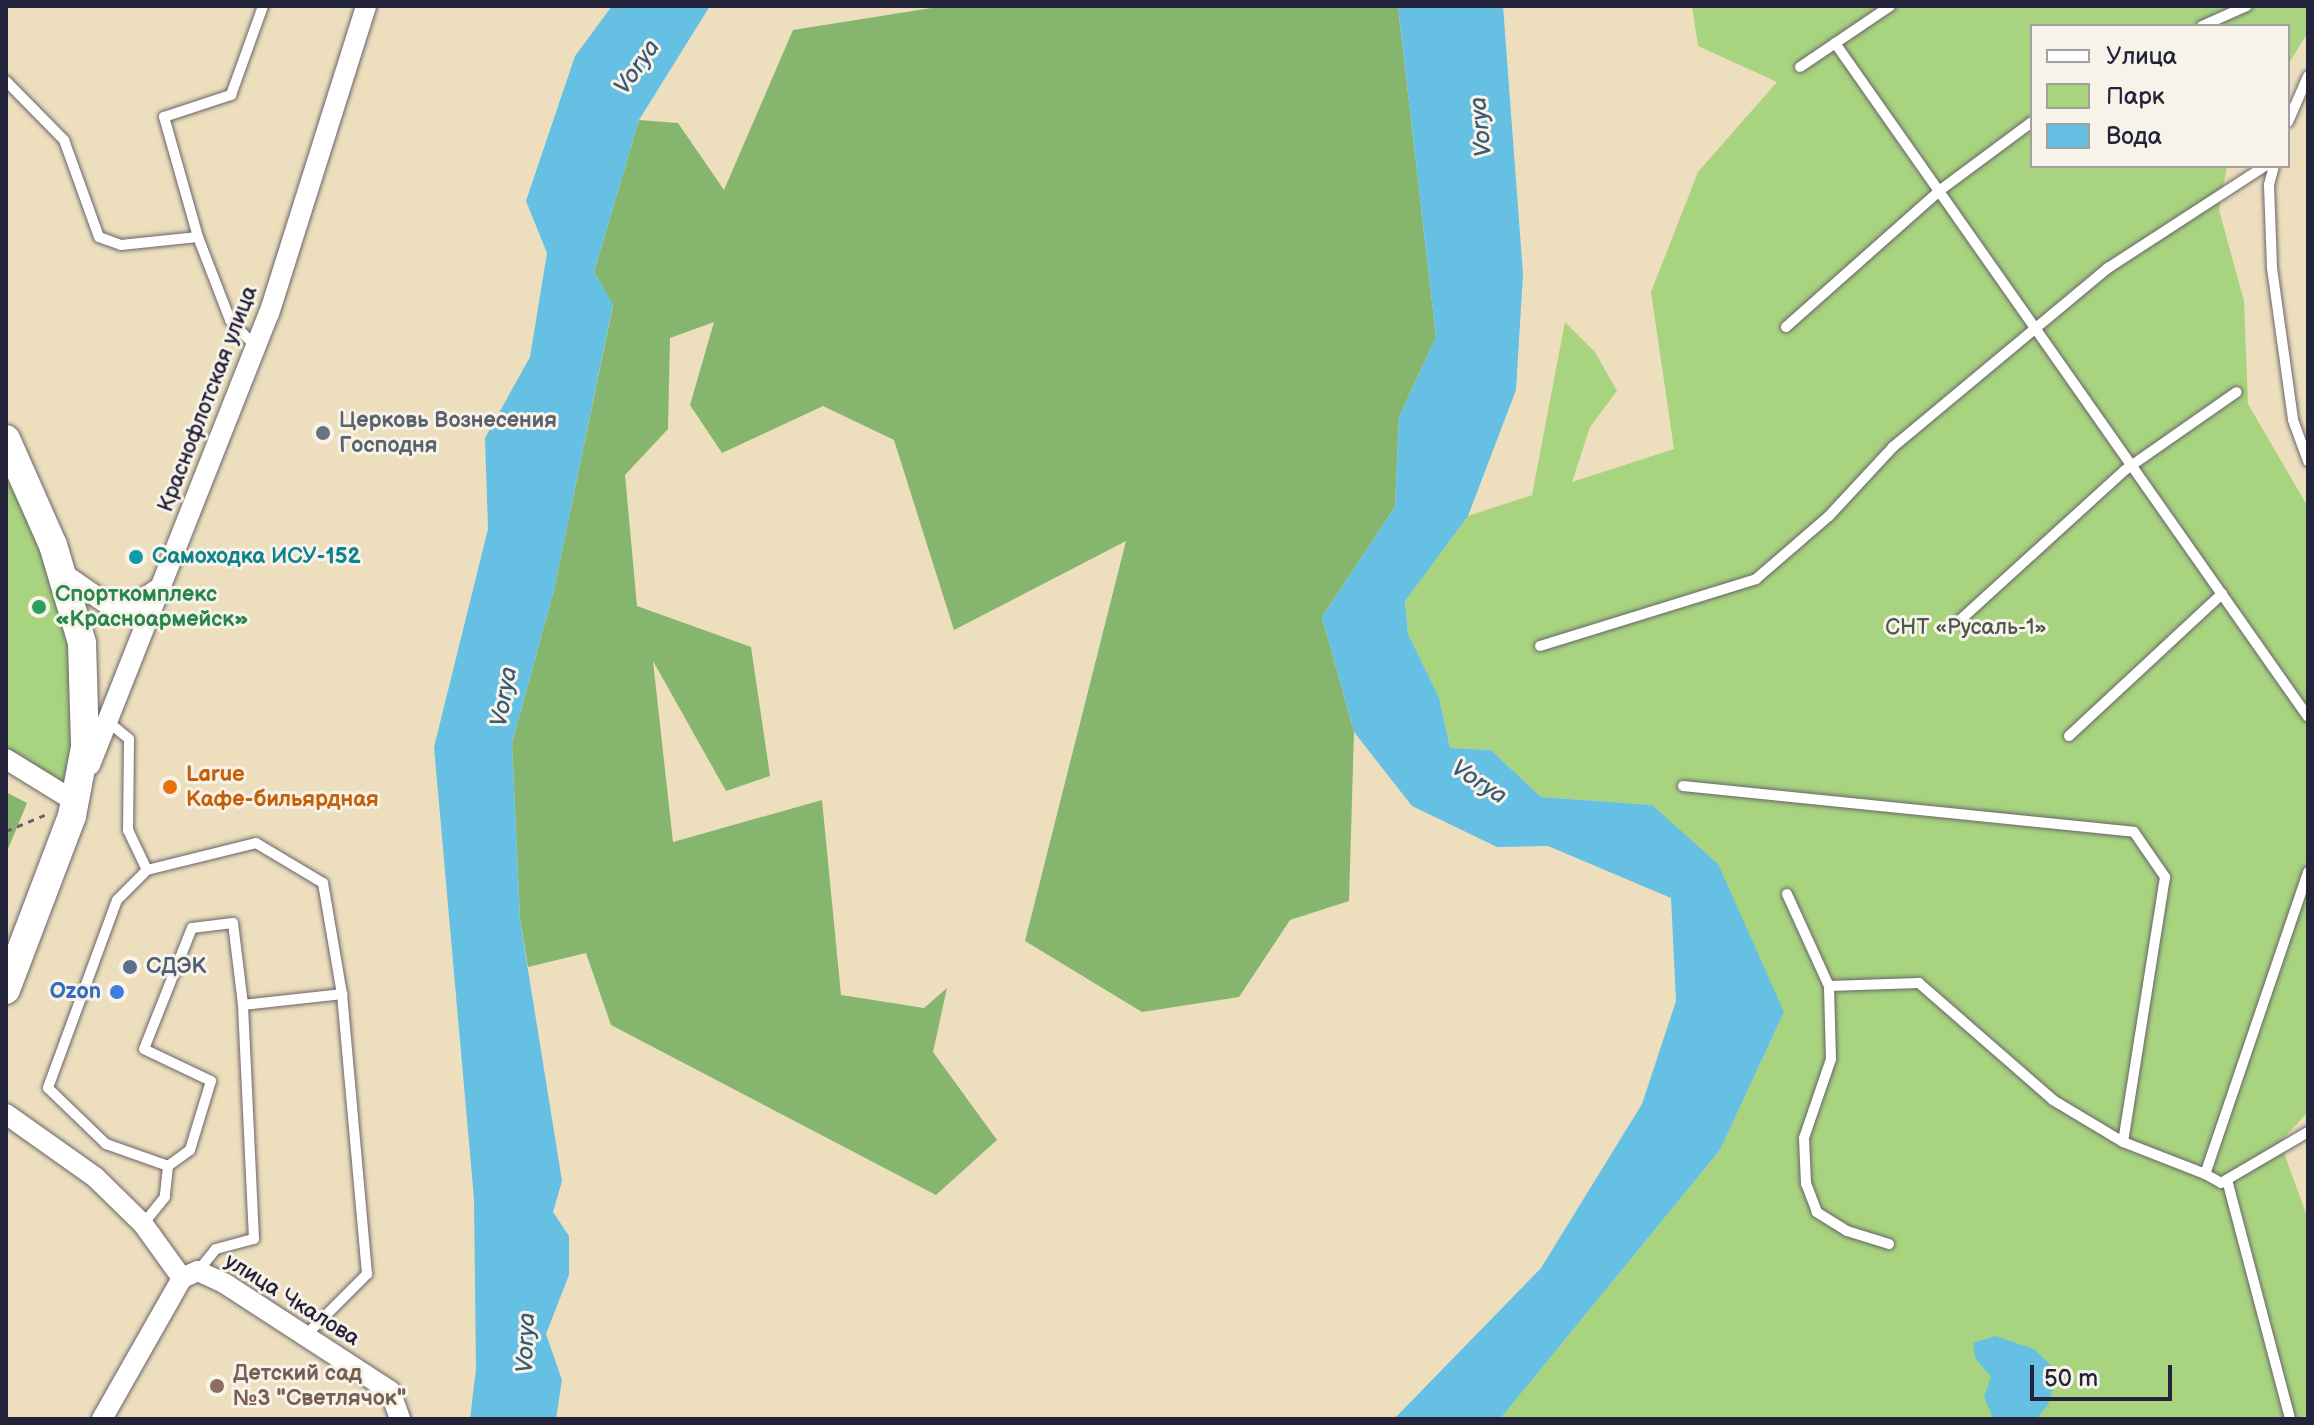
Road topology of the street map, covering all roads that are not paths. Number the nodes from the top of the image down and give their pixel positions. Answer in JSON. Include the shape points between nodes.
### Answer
{"nodes":[{"id":1,"x":263,"y":6,"type":"edge"},
{"id":2,"x":366,"y":6,"type":"edge"},
{"id":3,"x":1890,"y":6,"type":"edge"},
{"id":4,"x":2247,"y":6,"type":"edge"},
{"id":5,"x":2206,"y":24,"type":"edge"},
{"id":6,"x":1835,"y":43,"type":"junction"},
{"id":7,"x":1800,"y":67,"type":"dead end"},
{"id":8,"x":2308,"y":76,"type":"edge"},
{"id":9,"x":6,"y":81,"type":"edge"},
{"id":10,"x":2290,"y":117,"type":"edge"},
{"id":11,"x":2030,"y":123,"type":"edge"},
{"id":12,"x":2262,"y":168,"type":"edge"},
{"id":13,"x":2273,"y":168,"type":"edge"},
{"id":14,"x":1939,"y":191,"type":"junction"},
{"id":15,"x":198,"y":237,"type":"junction"},
{"id":16,"x":1786,"y":327,"type":"dead end"},
{"id":17,"x":2035,"y":328,"type":"junction"},
{"id":18,"x":256,"y":347,"type":"junction"},
{"id":19,"x":2237,"y":392,"type":"dead end"},
{"id":20,"x":6,"y":439,"type":"edge"},
{"id":21,"x":2308,"y":461,"type":"edge"},
{"id":22,"x":61,"y":572,"type":"junction"},
{"id":23,"x":159,"y":587,"type":"junction"},
{"id":24,"x":2222,"y":594,"type":"junction"},
{"id":25,"x":1958,"y":622,"type":"dead end"},
{"id":26,"x":1540,"y":646,"type":"dead end"},
{"id":27,"x":2308,"y":717,"type":"edge"},
{"id":28,"x":107,"y":721,"type":"junction"},
{"id":29,"x":2069,"y":736,"type":"dead end"},
{"id":30,"x":6,"y":759,"type":"edge"},
{"id":31,"x":1683,"y":786,"type":"dead end"},
{"id":32,"x":76,"y":802,"type":"junction"},
{"id":33,"x":147,"y":870,"type":"junction"},
{"id":34,"x":2308,"y":872,"type":"edge"},
{"id":35,"x":1787,"y":894,"type":"dead end"},
{"id":36,"x":1829,"y":986,"type":"junction"},
{"id":37,"x":6,"y":990,"type":"edge"},
{"id":38,"x":342,"y":994,"type":"junction"},
{"id":39,"x":243,"y":1005,"type":"junction"},
{"id":40,"x":6,"y":1114,"type":"edge"},
{"id":41,"x":2308,"y":1132,"type":"edge"},
{"id":42,"x":2123,"y":1142,"type":"junction"},
{"id":43,"x":168,"y":1166,"type":"junction"},
{"id":44,"x":2205,"y":1174,"type":"junction"},
{"id":45,"x":2227,"y":1180,"type":"junction"},
{"id":46,"x":143,"y":1224,"type":"junction"},
{"id":47,"x":1889,"y":1244,"type":"dead end"},
{"id":48,"x":190,"y":1275,"type":"junction"},
{"id":49,"x":305,"y":1336,"type":"junction"},
{"id":50,"x":102,"y":1419,"type":"edge"},
{"id":51,"x":400,"y":1419,"type":"edge"},
{"id":52,"x":2290,"y":1419,"type":"edge"}],
"edges":[{"from":1,"to":15,"type":"lane","via":[[231,95],[164,117]]},
{"from":2,"to":18,"type":"street","name":"Краснофлотская улица"},
{"from":3,"to":6,"type":"lane"},
{"from":4,"to":5,"type":"lane"},
{"from":6,"to":7,"type":"lane"},
{"from":6,"to":14,"type":"lane"},
{"from":8,"to":10,"type":"lane"},
{"from":9,"to":15,"type":"lane","via":[[64,140],[99,237],[121,245]]},
{"from":11,"to":14,"type":"lane"},
{"from":12,"to":17,"type":"lane","via":[[2108,268]]},
{"from":13,"to":21,"type":"lane","via":[[2269,185],[2272,268],[2293,420]]},
{"from":14,"to":16,"type":"lane"},
{"from":14,"to":17,"type":"lane"},
{"from":15,"to":18,"type":"lane","via":[[230,320]]},
{"from":17,"to":24,"type":"lane"},
{"from":17,"to":26,"type":"lane","via":[[1893,447],[1829,516],[1756,579]]},
{"from":18,"to":23,"type":"street","name":"Краснофлотская улица"},
{"from":19,"to":25,"type":"lane","via":[[2125,470]]},
{"from":20,"to":22,"type":"main road"},
{"from":22,"to":23,"type":"street","via":[[110,606],[128,609]]},
{"from":22,"to":32,"type":"main road","via":[[82,643],[85,747]]},
{"from":23,"to":28,"type":"street","name":"Краснофлотская улица"},
{"from":24,"to":27,"type":"lane"},
{"from":24,"to":29,"type":"lane"},
{"from":28,"to":32,"type":"street","name":"Краснофлотская улица"},
{"from":28,"to":33,"type":"lane","via":[[129,739],[128,830]]},
{"from":30,"to":32,"type":"street"},
{"from":31,"to":42,"type":"lane","via":[[2134,832],[2165,877]]},
{"from":32,"to":37,"type":"main road"},
{"from":33,"to":38,"type":"lane","via":[[256,843],[323,883]]},
{"from":33,"to":43,"type":"lane","via":[[117,900],[48,1088],[106,1144]]},
{"from":34,"to":44,"type":"lane"},
{"from":35,"to":36,"type":"lane"},
{"from":36,"to":42,"type":"lane","via":[[1919,983],[2053,1100]]},
{"from":36,"to":47,"type":"lane","via":[[1831,1059],[1804,1138],[1806,1184],[1817,1212],[1847,1231]]},
{"from":38,"to":39,"type":"lane"},
{"from":38,"to":49,"type":"lane","via":[[367,1274]]},
{"from":39,"to":43,"type":"lane","via":[[233,923],[192,928],[144,1049],[211,1081],[190,1150]]},
{"from":39,"to":48,"type":"lane","via":[[254,1239],[216,1249]]},
{"from":40,"to":46,"type":"street","via":[[95,1177]]},
{"from":41,"to":45,"type":"lane"},
{"from":42,"to":44,"type":"lane"},
{"from":43,"to":46,"type":"lane","via":[[165,1197]]},
{"from":44,"to":45,"type":"lane","via":[[2221,1183]]},
{"from":45,"to":52,"type":"lane"},
{"from":46,"to":48,"type":"street"},
{"from":48,"to":49,"type":"street","name":"улица Чкалова"},
{"from":48,"to":50,"type":"street"},
{"from":49,"to":51,"type":"street","name":"улица Чкалова","via":[[390,1391]]}]}
